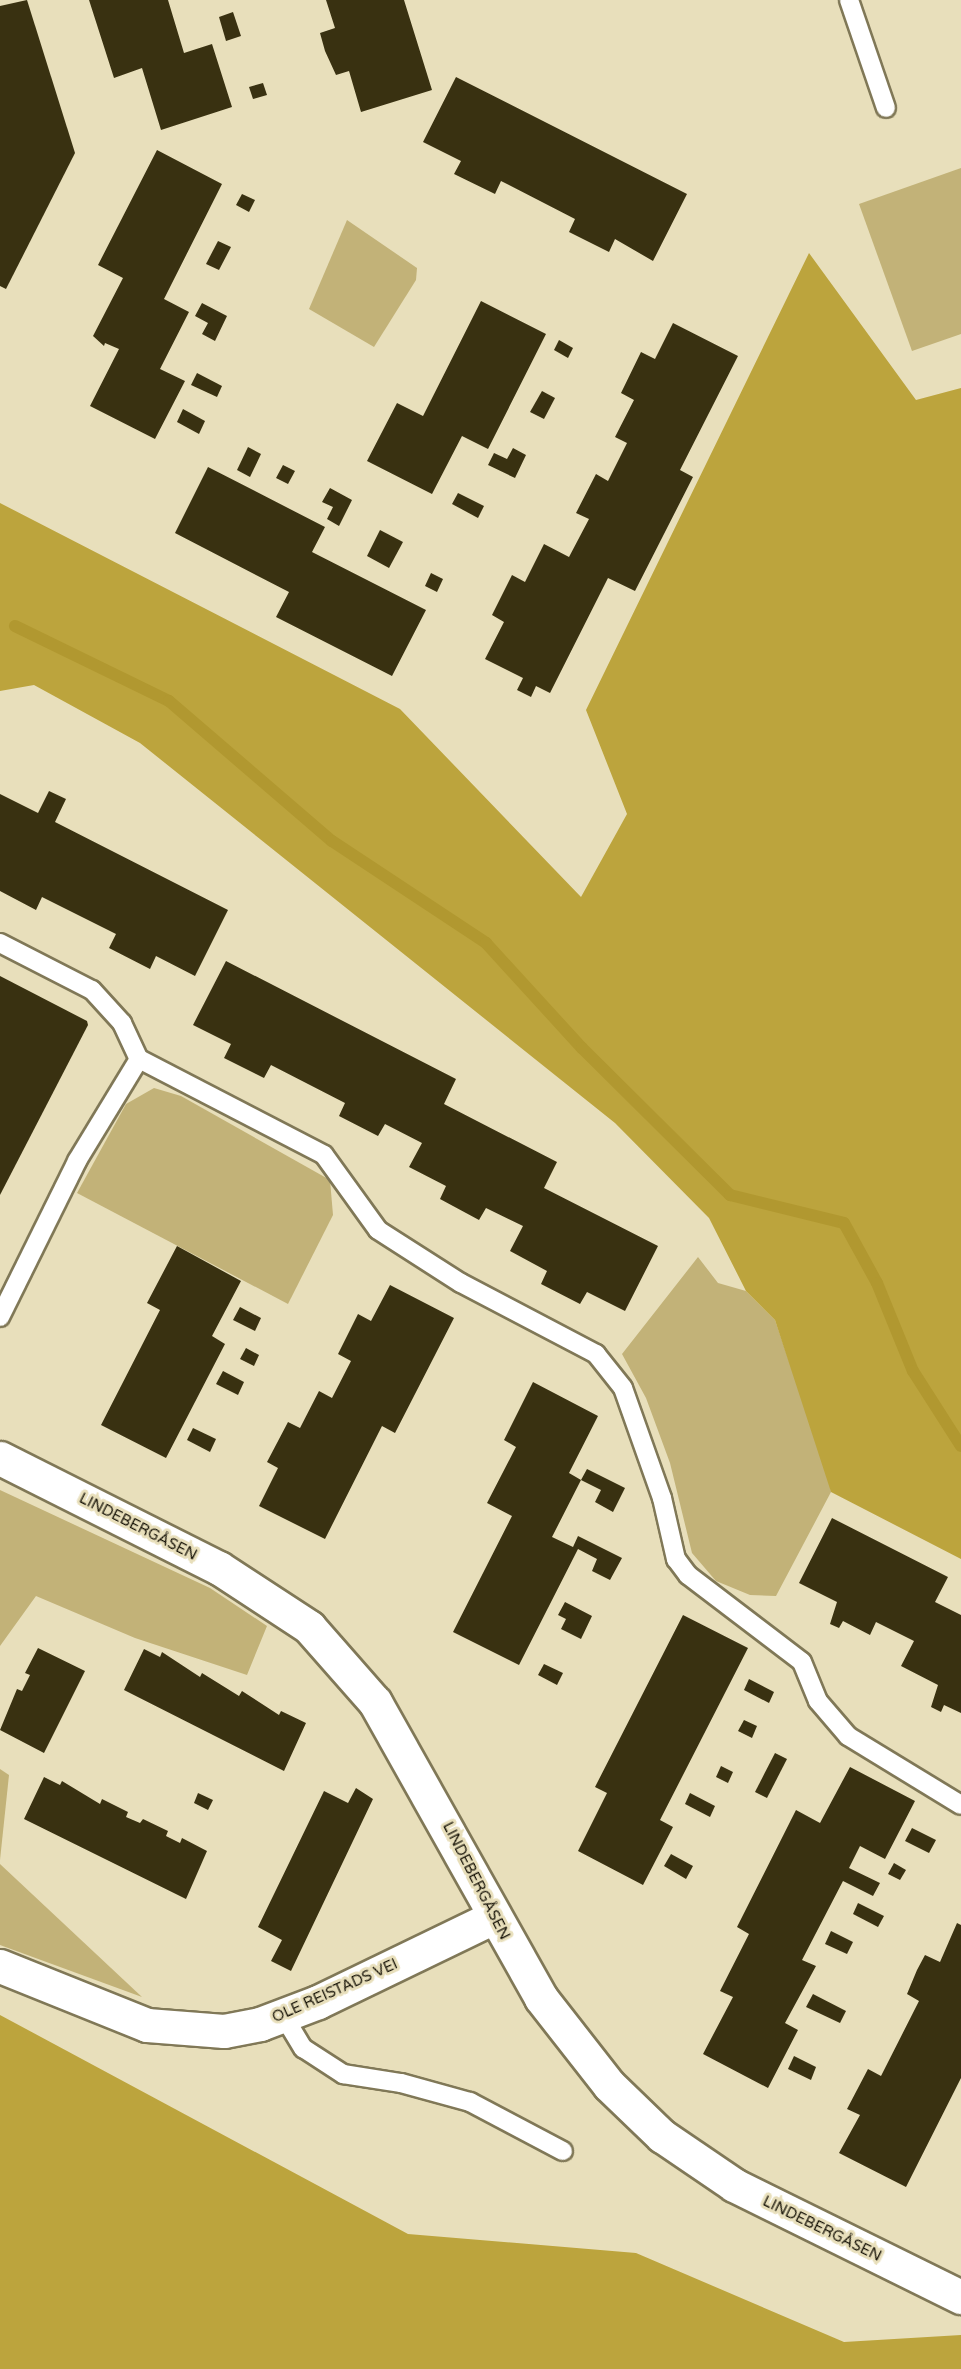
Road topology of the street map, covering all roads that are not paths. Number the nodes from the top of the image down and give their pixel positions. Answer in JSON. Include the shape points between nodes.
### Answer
{"nodes":[{"id":1,"x":849,"y":0,"type":"edge"},
{"id":2,"x":886,"y":108,"type":"dead end"},
{"id":3,"x":0,"y":943,"type":"edge"},
{"id":4,"x":139,"y":1059,"type":"junction"},
{"id":5,"x":0,"y":1317,"type":"edge"},
{"id":6,"x":0,"y":1458,"type":"edge"},
{"id":7,"x":961,"y":1805,"type":"edge"},
{"id":8,"x":494,"y":1917,"type":"junction"},
{"id":9,"x":0,"y":1966,"type":"edge"},
{"id":10,"x":283,"y":2015,"type":"junction"},
{"id":11,"x":563,"y":2151,"type":"dead end"},
{"id":12,"x":961,"y":2297,"type":"edge"}],
"edges":[{"from":1,"to":2,"type":"lane"},
{"from":3,"to":4,"type":"lane","via":[[92,990],[122,1023]]},
{"from":4,"to":5,"type":"lane","via":[[77,1161]]},
{"from":4,"to":7,"type":"lane","via":[[324,1155],[378,1230],[461,1283],[596,1354],[623,1388],[662,1498],[676,1559],[688,1575],[802,1662],[818,1701],[848,1736]]},
{"from":6,"to":8,"type":"street","name":"LINDEBERGÅSEN","via":[[219,1568],[309,1627],[375,1702],[405,1748]]},
{"from":8,"to":10,"type":"street","name":"OLE REISTADS VEI"},
{"from":8,"to":12,"type":"street","name":"LINDEBERGÅSEN","via":[[563,2032],[662,2136],[734,2185]]},
{"from":9,"to":10,"type":"street","name":"OLE REISTADS VEI","via":[[147,2025],[224,2031]]},
{"from":10,"to":11,"type":"lane","via":[[303,2048],[343,2074],[401,2083],[471,2102]]}]}
